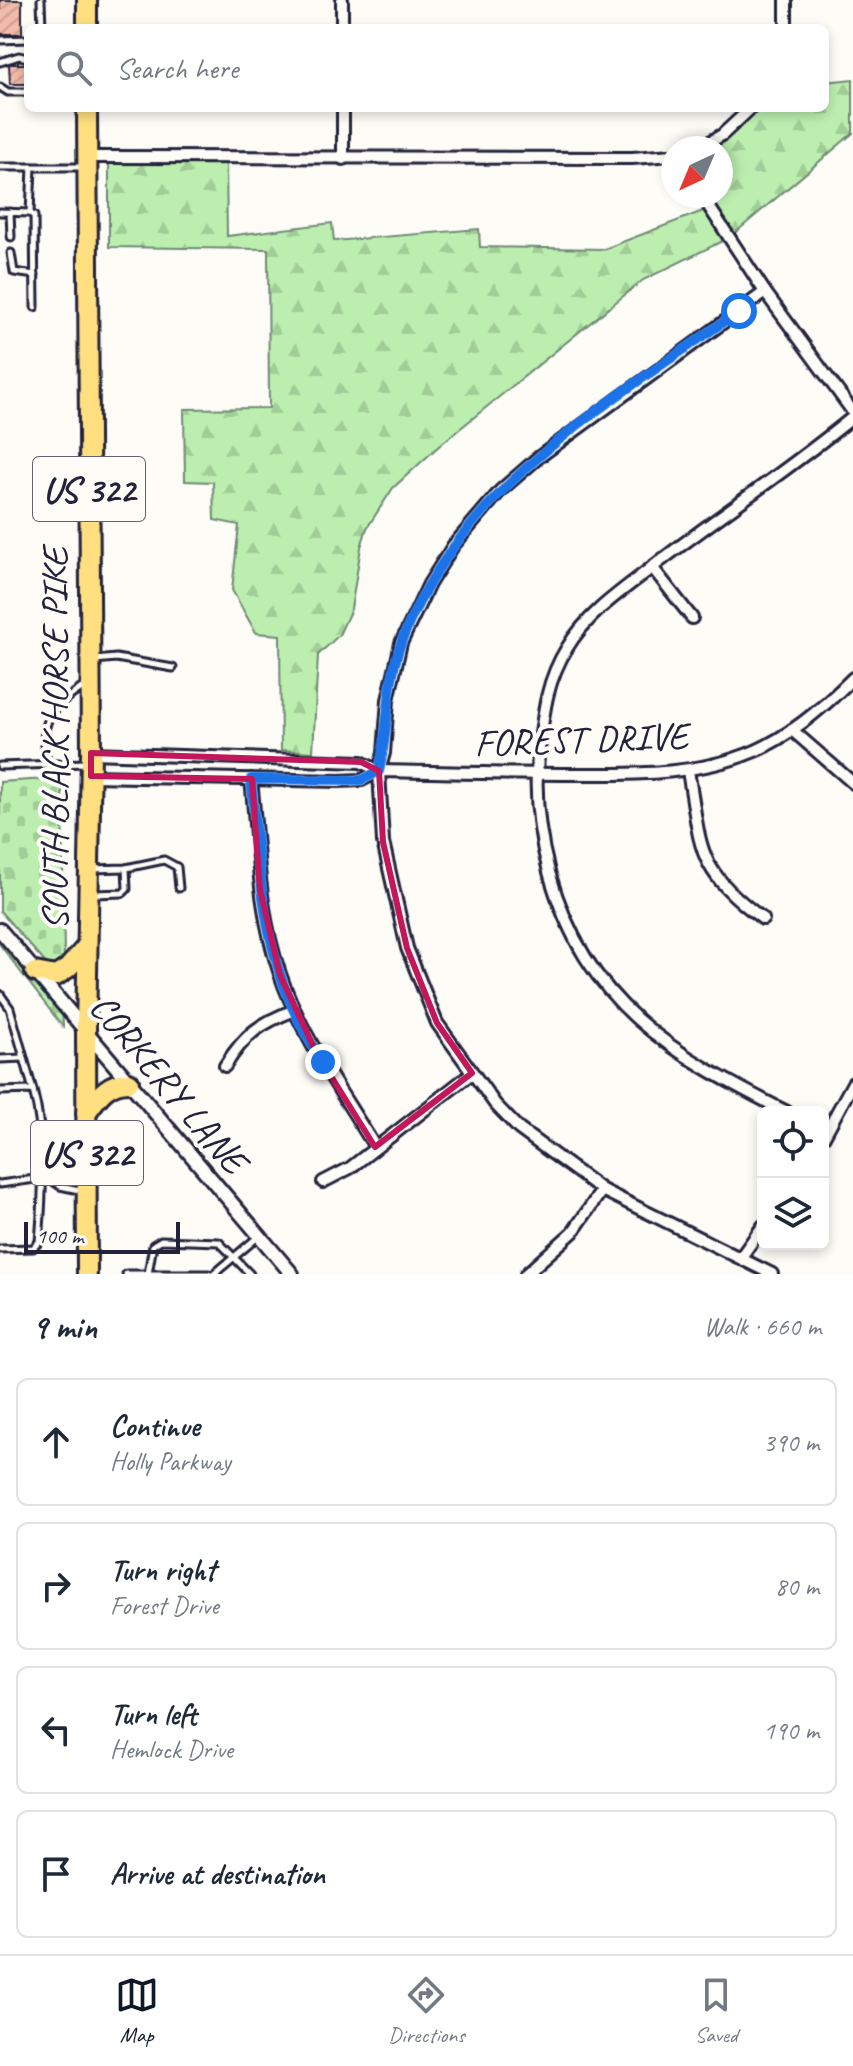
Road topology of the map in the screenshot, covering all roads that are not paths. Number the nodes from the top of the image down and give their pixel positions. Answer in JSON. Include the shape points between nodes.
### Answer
{"nodes":[{"id":1,"x":41,"y":0,"type":"edge"},
{"id":2,"x":87,"y":0,"type":"edge"},
{"id":3,"x":342,"y":0,"type":"edge"},
{"id":4,"x":786,"y":0,"type":"edge"},
{"id":5,"x":42,"y":24,"type":"edge"},
{"id":6,"x":87,"y":24,"type":"edge"},
{"id":7,"x":342,"y":24,"type":"edge"},
{"id":8,"x":786,"y":24,"type":"edge"},
{"id":9,"x":24,"y":39,"type":"edge"},
{"id":10,"x":0,"y":40,"type":"edge"},
{"id":11,"x":24,"y":57,"type":"edge"},
{"id":12,"x":0,"y":62,"type":"edge"},
{"id":13,"x":0,"y":87,"type":"edge"},
{"id":14,"x":24,"y":92,"type":"edge"},
{"id":15,"x":87,"y":112,"type":"edge"},
{"id":16,"x":343,"y":112,"type":"edge"},
{"id":17,"x":747,"y":112,"type":"edge"},
{"id":18,"x":720,"y":136,"type":"edge"},
{"id":19,"x":661,"y":156,"type":"edge"},
{"id":20,"x":343,"y":159,"type":"junction"},
{"id":21,"x":87,"y":162,"type":"junction"},
{"id":22,"x":0,"y":167,"type":"edge"},
{"id":23,"x":32,"y":167,"type":"junction"},
{"id":24,"x":710,"y":208,"type":"edge"},
{"id":25,"x":0,"y":212,"type":"edge"},
{"id":26,"x":10,"y":212,"type":"junction"},
{"id":27,"x":30,"y":213,"type":"junction"},
{"id":28,"x":11,"y":237,"type":"dead end"},
{"id":29,"x":11,"y":253,"type":"dead end"},
{"id":30,"x":35,"y":275,"type":"junction"},
{"id":31,"x":765,"y":292,"type":"junction"},
{"id":32,"x":35,"y":307,"type":"dead end"},
{"id":33,"x":853,"y":414,"type":"edge"},
{"id":34,"x":652,"y":567,"type":"junction"},
{"id":35,"x":692,"y":618,"type":"dead end"},
{"id":36,"x":91,"y":661,"type":"junction"},
{"id":37,"x":173,"y":668,"type":"dead end"},
{"id":38,"x":853,"y":678,"type":"edge"},
{"id":39,"x":91,"y":681,"type":"junction"},
{"id":40,"x":792,"y":730,"type":"junction"},
{"id":41,"x":91,"y":764,"type":"junction"},
{"id":42,"x":48,"y":765,"type":"junction"},
{"id":43,"x":0,"y":766,"type":"edge"},
{"id":44,"x":379,"y":771,"type":"junction"},
{"id":45,"x":688,"y":771,"type":"junction"},
{"id":46,"x":537,"y":774,"type":"junction"},
{"id":47,"x":251,"y":779,"type":"junction"},
{"id":48,"x":853,"y":783,"type":"edge"},
{"id":49,"x":126,"y":868,"type":"junction"},
{"id":50,"x":89,"y":870,"type":"junction"},
{"id":51,"x":179,"y":888,"type":"dead end"},
{"id":52,"x":89,"y":895,"type":"junction"},
{"id":53,"x":763,"y":919,"type":"dead end"},
{"id":54,"x":0,"y":930,"type":"edge"},
{"id":55,"x":87,"y":946,"type":"junction"},
{"id":56,"x":35,"y":972,"type":"junction"},
{"id":57,"x":1,"y":997,"type":"edge"},
{"id":58,"x":295,"y":1010,"type":"junction"},
{"id":59,"x":86,"y":1031,"type":"junction"},
{"id":60,"x":24,"y":1058,"type":"junction"},
{"id":61,"x":0,"y":1059,"type":"edge"},
{"id":62,"x":225,"y":1066,"type":"dead end"},
{"id":63,"x":472,"y":1073,"type":"junction"},
{"id":64,"x":129,"y":1082,"type":"junction"},
{"id":65,"x":853,"y":1083,"type":"edge"},
{"id":66,"x":33,"y":1090,"type":"junction"},
{"id":67,"x":0,"y":1091,"type":"edge"},
{"id":68,"x":775,"y":1106,"type":"edge"},
{"id":69,"x":86,"y":1113,"type":"junction"},
{"id":70,"x":829,"y":1125,"type":"edge"},
{"id":71,"x":375,"y":1147,"type":"junction"},
{"id":72,"x":87,"y":1166,"type":"junction"},
{"id":73,"x":44,"y":1178,"type":"junction"},
{"id":74,"x":323,"y":1182,"type":"dead end"},
{"id":75,"x":0,"y":1184,"type":"edge"},
{"id":76,"x":602,"y":1190,"type":"junction"},
{"id":77,"x":87,"y":1191,"type":"junction"},
{"id":78,"x":757,"y":1234,"type":"edge"},
{"id":79,"x":259,"y":1235,"type":"junction"},
{"id":80,"x":0,"y":1249,"type":"edge"},
{"id":81,"x":234,"y":1257,"type":"junction"},
{"id":82,"x":741,"y":1257,"type":"junction"},
{"id":83,"x":148,"y":1273,"type":"edge"},
{"id":84,"x":87,"y":1274,"type":"edge"},
{"id":85,"x":126,"y":1274,"type":"edge"},
{"id":86,"x":211,"y":1274,"type":"edge"},
{"id":87,"x":250,"y":1274,"type":"edge"},
{"id":88,"x":292,"y":1274,"type":"edge"},
{"id":89,"x":526,"y":1274,"type":"edge"},
{"id":90,"x":772,"y":1274,"type":"edge"}],
"edges":[{"from":1,"to":5,"type":"lane"},
{"from":2,"to":6,"type":"highway"},
{"from":3,"to":7,"type":"street"},
{"from":4,"to":8,"type":"street"},
{"from":9,"to":10,"type":"lane"},
{"from":11,"to":12,"type":"lane"},
{"from":13,"to":14,"type":"lane"},
{"from":15,"to":21,"type":"highway","name":"SOUTH BLACK HORSE PIKE","number":"US 322"},
{"from":16,"to":20,"type":"street"},
{"from":17,"to":18,"type":"street"},
{"from":19,"to":20,"type":"street"},
{"from":20,"to":21,"type":"street"},
{"from":21,"to":23,"type":"lane"},
{"from":21,"to":36,"type":"highway","name":"SOUTH BLACK HORSE PIKE","number":"US 322"},
{"from":22,"to":23,"type":"lane"},
{"from":23,"to":27,"type":"lane"},
{"from":24,"to":31,"type":"street"},
{"from":25,"to":26,"type":"lane"},
{"from":26,"to":27,"type":"lane"},
{"from":26,"to":28,"type":"lane"},
{"from":27,"to":30,"type":"lane"},
{"from":29,"to":30,"type":"lane","via":[[14,272]]},
{"from":30,"to":32,"type":"lane"},
{"from":31,"to":33,"type":"street"},
{"from":31,"to":44,"type":"street","via":[[539,457],[501,490],[453,546],[401,643]]},
{"from":33,"to":34,"type":"street"},
{"from":34,"to":35,"type":"street"},
{"from":34,"to":46,"type":"street","via":[[609,599],[567,647],[542,714]]},
{"from":36,"to":37,"type":"lane","via":[[116,658]]},
{"from":36,"to":39,"type":"highway","name":"SOUTH BLACK HORSE PIKE","number":"US 322"},
{"from":38,"to":40,"type":"street","name":"FOREST DRIVE"},
{"from":39,"to":41,"type":"highway","name":"SOUTH BLACK HORSE PIKE","number":"US 322"},
{"from":39,"to":42,"type":"lane","via":[[57,704],[48,717],[43,737]]},
{"from":40,"to":45,"type":"street","name":"FOREST DRIVE","via":[[753,752]]},
{"from":40,"to":48,"type":"street"},
{"from":41,"to":42,"type":"lane"},
{"from":41,"to":44,"type":"street","name":"FOREST DRIVE","via":[[361,762]]},
{"from":41,"to":47,"type":"street","name":"FOREST DRIVE"},
{"from":41,"to":50,"type":"highway","name":"SOUTH BLACK HORSE PIKE","number":"US 322"},
{"from":42,"to":43,"type":"lane"},
{"from":44,"to":46,"type":"street","name":"FOREST DRIVE"},
{"from":44,"to":47,"type":"street","name":"FOREST DRIVE","via":[[362,780]]},
{"from":44,"to":63,"type":"street","via":[[385,855],[407,948],[437,1023]]},
{"from":45,"to":46,"type":"street","name":"FOREST DRIVE"},
{"from":45,"to":53,"type":"street","via":[[698,841],[708,863],[729,893]]},
{"from":46,"to":68,"type":"street","via":[[541,837],[553,885],[595,975],[677,1050]]},
{"from":47,"to":58,"type":"street","via":[[265,915]]},
{"from":49,"to":50,"type":"lane"},
{"from":49,"to":51,"type":"lane","via":[[173,863],[180,872]]},
{"from":49,"to":52,"type":"lane","via":[[123,893]]},
{"from":50,"to":52,"type":"highway","name":"SOUTH BLACK HORSE PIKE","number":"US 322"},
{"from":52,"to":55,"type":"highway","name":"SOUTH BLACK HORSE PIKE","number":"US 322"},
{"from":54,"to":56,"type":"street","name":"CORKERY LANE"},
{"from":55,"to":56,"type":"highway","via":[[56,976]]},
{"from":55,"to":59,"type":"highway","name":"SOUTH BLACK HORSE PIKE","number":"US 322"},
{"from":56,"to":59,"type":"street","name":"CORKERY LANE"},
{"from":57,"to":60,"type":"lane","via":[[10,1008]]},
{"from":58,"to":62,"type":"street","via":[[241,1041]]},
{"from":58,"to":71,"type":"street"},
{"from":59,"to":64,"type":"street","name":"CORKERY LANE"},
{"from":59,"to":69,"type":"highway","name":"SOUTH BLACK HORSE PIKE","number":"US 322"},
{"from":60,"to":61,"type":"lane"},
{"from":60,"to":66,"type":"lane"},
{"from":63,"to":71,"type":"street"},
{"from":63,"to":76,"type":"street","via":[[519,1129]]},
{"from":64,"to":69,"type":"highway","via":[[105,1088]]},
{"from":64,"to":79,"type":"street","name":"CORKERY LANE"},
{"from":65,"to":70,"type":"street"},
{"from":66,"to":67,"type":"lane"},
{"from":66,"to":73,"type":"lane"},
{"from":69,"to":72,"type":"highway","name":"SOUTH BLACK HORSE PIKE","number":"US 322"},
{"from":71,"to":74,"type":"street"},
{"from":72,"to":73,"type":"lane","via":[[60,1168]]},
{"from":72,"to":77,"type":"highway","name":"SOUTH BLACK HORSE PIKE","number":"US 322"},
{"from":73,"to":75,"type":"lane"},
{"from":73,"to":77,"type":"lane"},
{"from":73,"to":80,"type":"lane","via":[[39,1242],[33,1248]]},
{"from":76,"to":82,"type":"street"},
{"from":76,"to":89,"type":"street","via":[[573,1232]]},
{"from":77,"to":84,"type":"highway","name":"SOUTH BLACK HORSE PIKE","number":"US 322"},
{"from":78,"to":82,"type":"street"},
{"from":79,"to":81,"type":"lane"},
{"from":79,"to":88,"type":"street","name":"CORKERY LANE"},
{"from":81,"to":83,"type":"lane","via":[[219,1242],[161,1240],[153,1245]]},
{"from":81,"to":86,"type":"lane"},
{"from":81,"to":87,"type":"lane"},
{"from":82,"to":90,"type":"street"},
{"from":83,"to":85,"type":"lane"},
{"from":83,"to":86,"type":"lane"}]}
